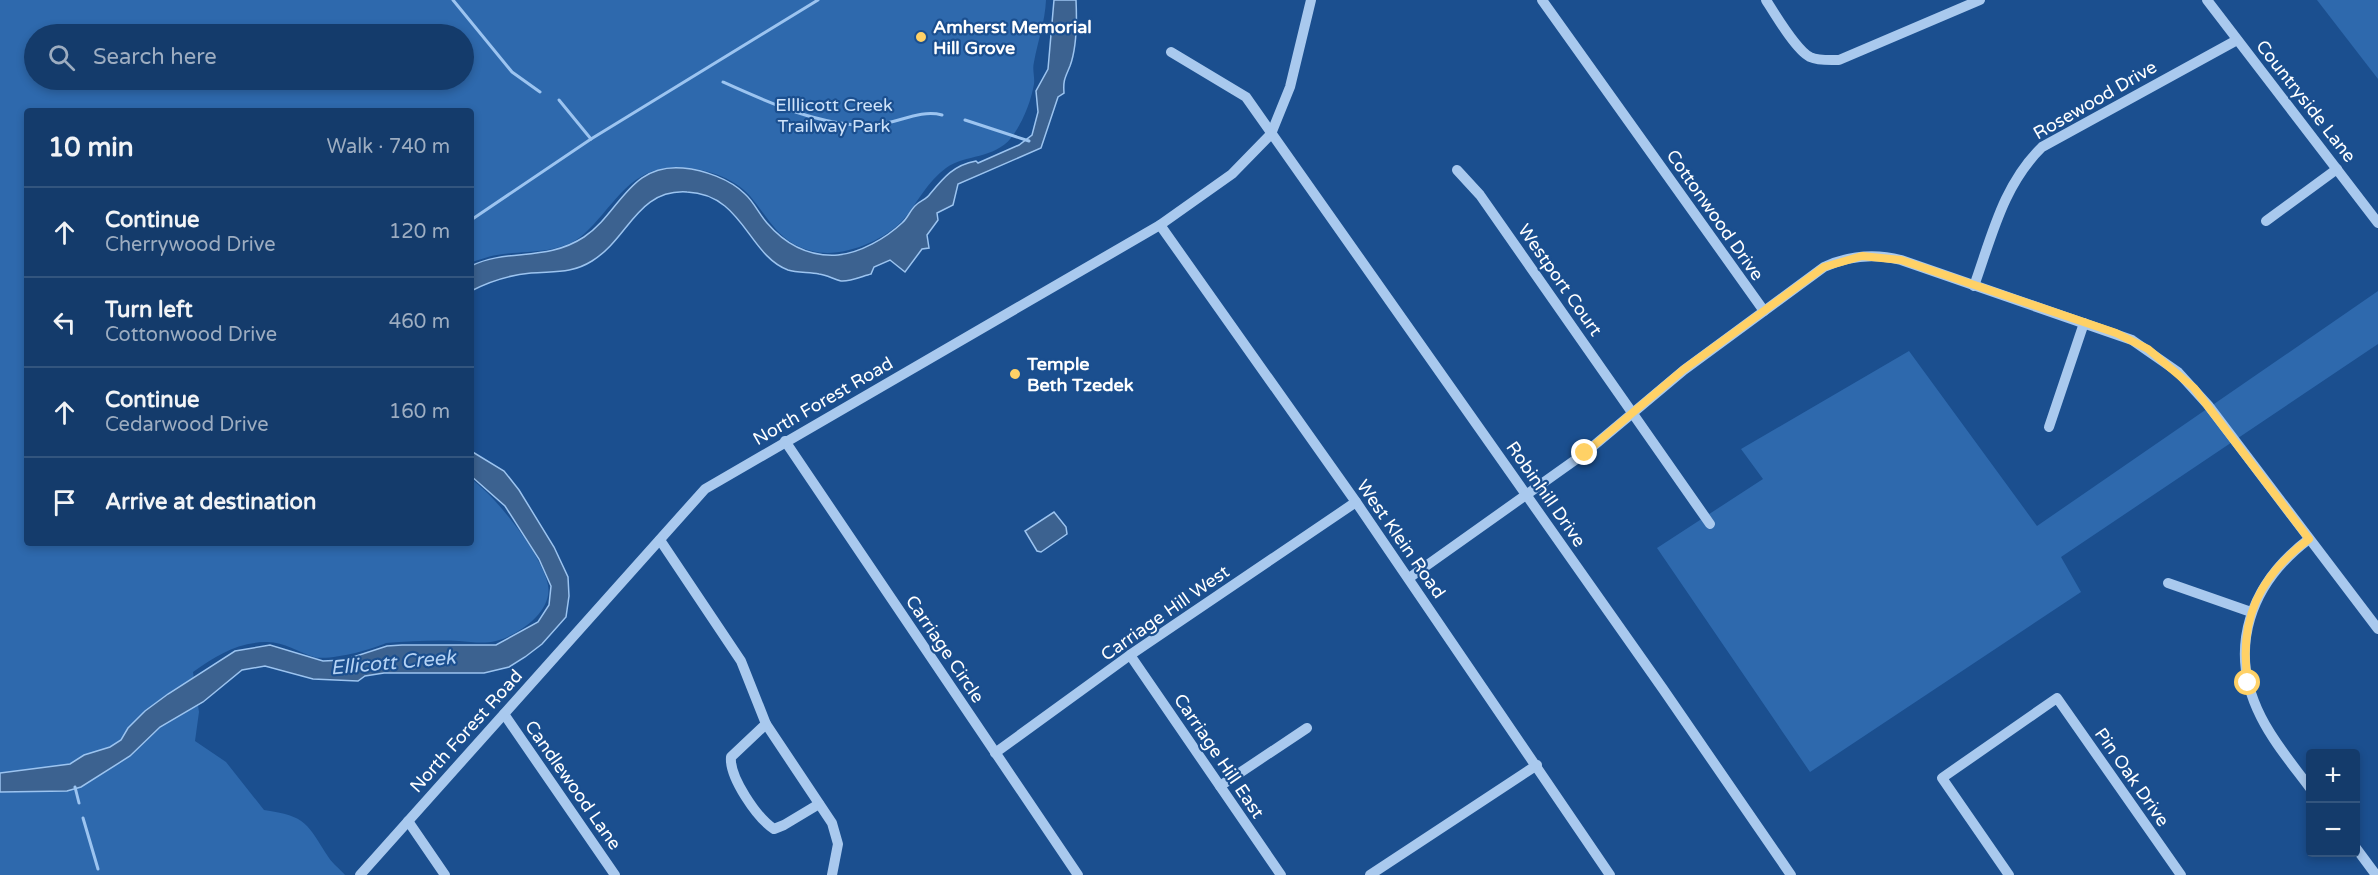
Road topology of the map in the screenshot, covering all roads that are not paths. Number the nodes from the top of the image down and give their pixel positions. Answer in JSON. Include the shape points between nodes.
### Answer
{"nodes":[{"id":1,"x":1311,"y":0,"type":"edge"},
{"id":2,"x":1542,"y":0,"type":"edge"},
{"id":3,"x":1766,"y":0,"type":"edge"},
{"id":4,"x":1980,"y":0,"type":"edge"},
{"id":5,"x":2207,"y":0,"type":"edge"},
{"id":6,"x":2237,"y":40,"type":"junction"},
{"id":7,"x":1171,"y":52,"type":"dead end"},
{"id":8,"x":1271,"y":134,"type":"junction"},
{"id":9,"x":2337,"y":169,"type":"junction"},
{"id":10,"x":1457,"y":170,"type":"dead end"},
{"id":11,"x":2266,"y":221,"type":"dead end"},
{"id":12,"x":2378,"y":223,"type":"edge"},
{"id":13,"x":1160,"y":225,"type":"junction"},
{"id":14,"x":1974,"y":286,"type":"junction"},
{"id":15,"x":1764,"y":311,"type":"junction"},
{"id":16,"x":2085,"y":323,"type":"junction"},
{"id":17,"x":1634,"y":412,"type":"junction"},
{"id":18,"x":2049,"y":427,"type":"dead end"},
{"id":19,"x":786,"y":441,"type":"junction"},
{"id":20,"x":1526,"y":495,"type":"junction"},
{"id":21,"x":1356,"y":502,"type":"junction"},
{"id":22,"x":1710,"y":524,"type":"dead end"},
{"id":23,"x":2309,"y":539,"type":"junction"},
{"id":24,"x":660,"y":540,"type":"junction"},
{"id":25,"x":1408,"y":578,"type":"junction"},
{"id":26,"x":2168,"y":583,"type":"dead end"},
{"id":27,"x":2251,"y":612,"type":"junction"},
{"id":28,"x":2378,"y":629,"type":"edge"},
{"id":29,"x":1130,"y":655,"type":"junction"},
{"id":30,"x":504,"y":714,"type":"junction"},
{"id":31,"x":766,"y":724,"type":"junction"},
{"id":32,"x":1307,"y":728,"type":"dead end"},
{"id":33,"x":995,"y":753,"type":"junction"},
{"id":34,"x":1537,"y":765,"type":"junction"},
{"id":35,"x":2306,"y":783,"type":"edge"},
{"id":36,"x":1220,"y":786,"type":"junction"},
{"id":37,"x":819,"y":804,"type":"junction"},
{"id":38,"x":408,"y":821,"type":"junction"},
{"id":39,"x":2360,"y":854,"type":"edge"},
{"id":40,"x":360,"y":875,"type":"edge"},
{"id":41,"x":445,"y":875,"type":"edge"},
{"id":42,"x":615,"y":875,"type":"edge"},
{"id":43,"x":832,"y":875,"type":"edge"},
{"id":44,"x":1078,"y":875,"type":"edge"},
{"id":45,"x":1281,"y":875,"type":"edge"},
{"id":46,"x":1370,"y":875,"type":"edge"},
{"id":47,"x":1610,"y":875,"type":"edge"},
{"id":48,"x":1791,"y":875,"type":"edge"},
{"id":49,"x":2009,"y":875,"type":"edge"},
{"id":50,"x":2181,"y":875,"type":"edge"},
{"id":51,"x":2376,"y":875,"type":"edge"}],
"edges":[{"from":1,"to":8,"type":"street","name":"North Forest Road","via":[[1290,87]]},
{"from":2,"to":15,"type":"street","name":"Cottonwood Drive"},
{"from":3,"to":4,"type":"street","via":[[1802,51],[1826,61],[1839,60]]},
{"from":5,"to":6,"type":"street","name":"Countryside Lane"},
{"from":6,"to":9,"type":"street","name":"Countryside Lane"},
{"from":6,"to":14,"type":"street","name":"Rosewood Drive","via":[[2042,147],[2026,162],[2008,190]]},
{"from":7,"to":8,"type":"street","name":"Robinhill Drive","via":[[1246,97]]},
{"from":8,"to":13,"type":"street","name":"North Forest Road","via":[[1218,187]]},
{"from":8,"to":20,"type":"street","name":"Robinhill Drive"},
{"from":9,"to":11,"type":"street"},
{"from":9,"to":12,"type":"street","name":"Countryside Lane"},
{"from":10,"to":17,"type":"street","name":"Westport Court","via":[[1480,195]]},
{"from":13,"to":19,"type":"street","name":"North Forest Road"},
{"from":13,"to":21,"type":"street","name":"West Klein Road"},
{"from":14,"to":15,"type":"street","via":[[1901,260],[1862,256],[1824,267]]},
{"from":14,"to":16,"type":"street"},
{"from":15,"to":17,"type":"street","via":[[1683,370]]},
{"from":16,"to":18,"type":"street"},
{"from":16,"to":23,"type":"street","via":[[2132,340],[2178,372],[2208,405]]},
{"from":17,"to":20,"type":"street"},
{"from":17,"to":22,"type":"street","name":"Westport Court"},
{"from":19,"to":24,"type":"street","name":"North Forest Road","via":[[705,489]]},
{"from":19,"to":33,"type":"street","name":"Carriage Circle"},
{"from":20,"to":25,"type":"street"},
{"from":20,"to":48,"type":"street","name":"Robinhill Drive"},
{"from":21,"to":25,"type":"street","name":"West Klein Road"},
{"from":21,"to":29,"type":"street","name":"Carriage Hill West"},
{"from":23,"to":27,"type":"street","via":[[2276,567]]},
{"from":23,"to":28,"type":"street"},
{"from":24,"to":30,"type":"street","name":"North Forest Road"},
{"from":24,"to":31,"type":"street","via":[[741,661]]},
{"from":25,"to":34,"type":"street","name":"West Klein Road"},
{"from":26,"to":27,"type":"street"},
{"from":27,"to":35,"type":"street","via":[[2245,665],[2252,696],[2270,734]]},
{"from":29,"to":33,"type":"street","name":"Carriage Hill West"},
{"from":29,"to":36,"type":"street","name":"Carriage Hill East"},
{"from":30,"to":38,"type":"street","name":"North Forest Road"},
{"from":30,"to":42,"type":"street","name":"Candlewood Lane"},
{"from":31,"to":37,"type":"street"},
{"from":31,"to":37,"type":"street","via":[[730,757],[732,774],[764,823],[774,829]]},
{"from":32,"to":36,"type":"street"},
{"from":33,"to":44,"type":"street","name":"Carriage Circle"},
{"from":34,"to":46,"type":"street"},
{"from":34,"to":47,"type":"street","name":"West Klein Road"},
{"from":36,"to":45,"type":"street","name":"Carriage Hill East"},
{"from":37,"to":43,"type":"street","via":[[836,833]]},
{"from":38,"to":40,"type":"street","name":"North Forest Road"},
{"from":38,"to":41,"type":"street"},
{"from":39,"to":51,"type":"street"},
{"from":49,"to":50,"type":"street","name":"Pin Oak Drive","via":[[1942,778],[2057,698]]}]}
